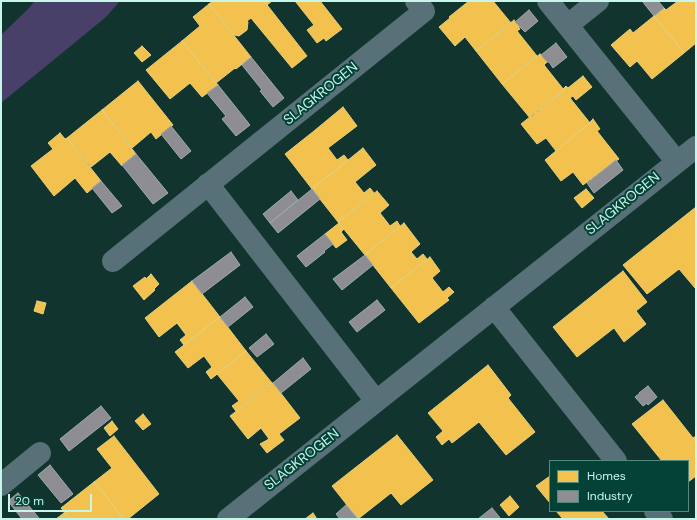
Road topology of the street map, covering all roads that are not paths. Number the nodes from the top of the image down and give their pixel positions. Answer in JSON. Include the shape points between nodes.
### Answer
{"nodes":[{"id":1,"x":416,"y":1,"type":"edge"},
{"id":2,"x":548,"y":1,"type":"edge"},
{"id":3,"x":598,"y":1,"type":"edge"},
{"id":4,"x":568,"y":25,"type":"junction"},
{"id":5,"x":696,"y":147,"type":"edge"},
{"id":6,"x":677,"y":162,"type":"junction"},
{"id":7,"x":208,"y":184,"type":"junction"},
{"id":8,"x":113,"y":261,"type":"dead end"},
{"id":9,"x":494,"y":307,"type":"junction"},
{"id":10,"x":376,"y":401,"type":"junction"},
{"id":11,"x":40,"y":453,"type":"dead end"},
{"id":12,"x":615,"y":460,"type":"edge"},
{"id":13,"x":1,"y":485,"type":"edge"},
{"id":14,"x":228,"y":519,"type":"edge"}],
"edges":[{"from":1,"to":7,"type":"street","name":"SLAGKROGEN","via":[[424,11]]},
{"from":2,"to":4,"type":"street"},
{"from":3,"to":4,"type":"street"},
{"from":4,"to":6,"type":"street"},
{"from":5,"to":6,"type":"street","name":"SLAGKROGEN"},
{"from":6,"to":9,"type":"street","name":"SLAGKROGEN"},
{"from":7,"to":8,"type":"street","name":"SLAGKROGEN"},
{"from":7,"to":10,"type":"street"},
{"from":9,"to":10,"type":"street","name":"SLAGKROGEN"},
{"from":9,"to":12,"type":"street"},
{"from":10,"to":14,"type":"street","name":"SLAGKROGEN"},
{"from":11,"to":13,"type":"street"}]}
